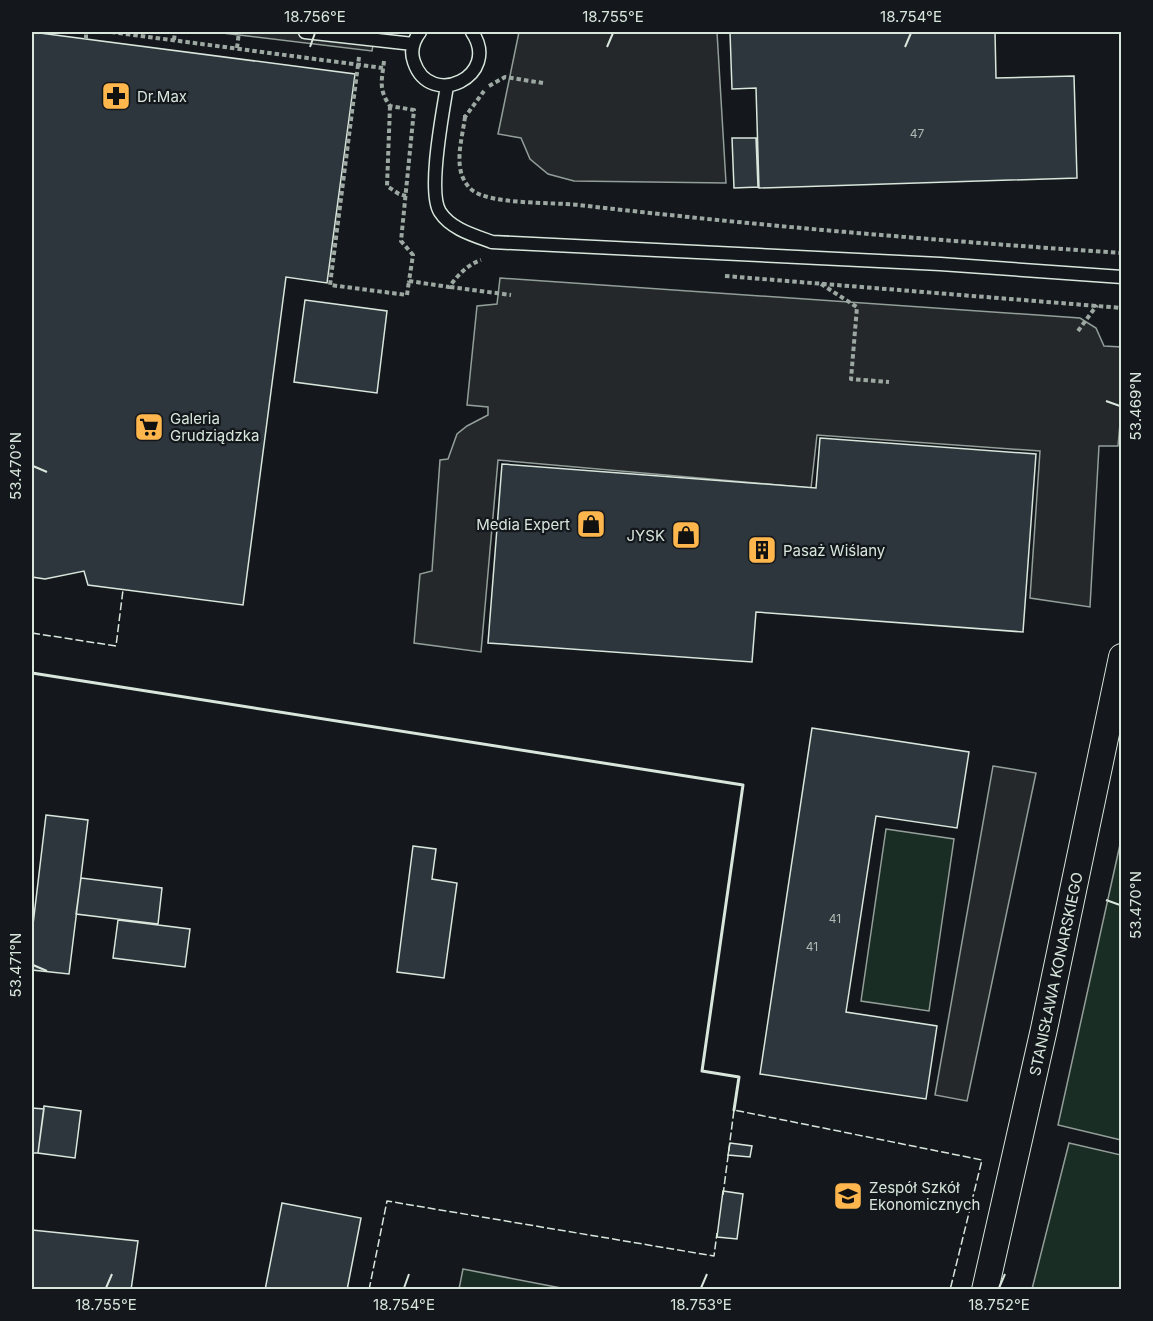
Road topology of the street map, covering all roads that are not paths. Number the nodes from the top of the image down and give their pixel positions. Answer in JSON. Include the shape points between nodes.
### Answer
{"nodes":[{"id":1,"x":305,"y":32,"type":"edge"},
{"id":2,"x":420,"y":32,"type":"edge"},
{"id":3,"x":472,"y":32,"type":"edge"},
{"id":4,"x":413,"y":44,"type":"junction"},
{"id":5,"x":447,"y":86,"type":"junction"},
{"id":6,"x":1122,"y":277,"type":"edge"},
{"id":7,"x":1122,"y":657,"type":"edge"},
{"id":8,"x":985,"y":1290,"type":"edge"}],
"edges":[{"from":1,"to":4,"type":"lane"},
{"from":2,"to":4,"type":"lane"},
{"from":3,"to":5,"type":"lane","via":[[478,43],[478,64],[466,80]]},
{"from":4,"to":5,"type":"lane","via":[[412,54],[420,74],[427,81]]},
{"from":5,"to":6,"type":"lane","via":[[434,181],[439,211],[458,229],[492,242]]},
{"from":7,"to":8,"type":"street","name":"STANISŁAWA KONARSKIEGO"}]}
